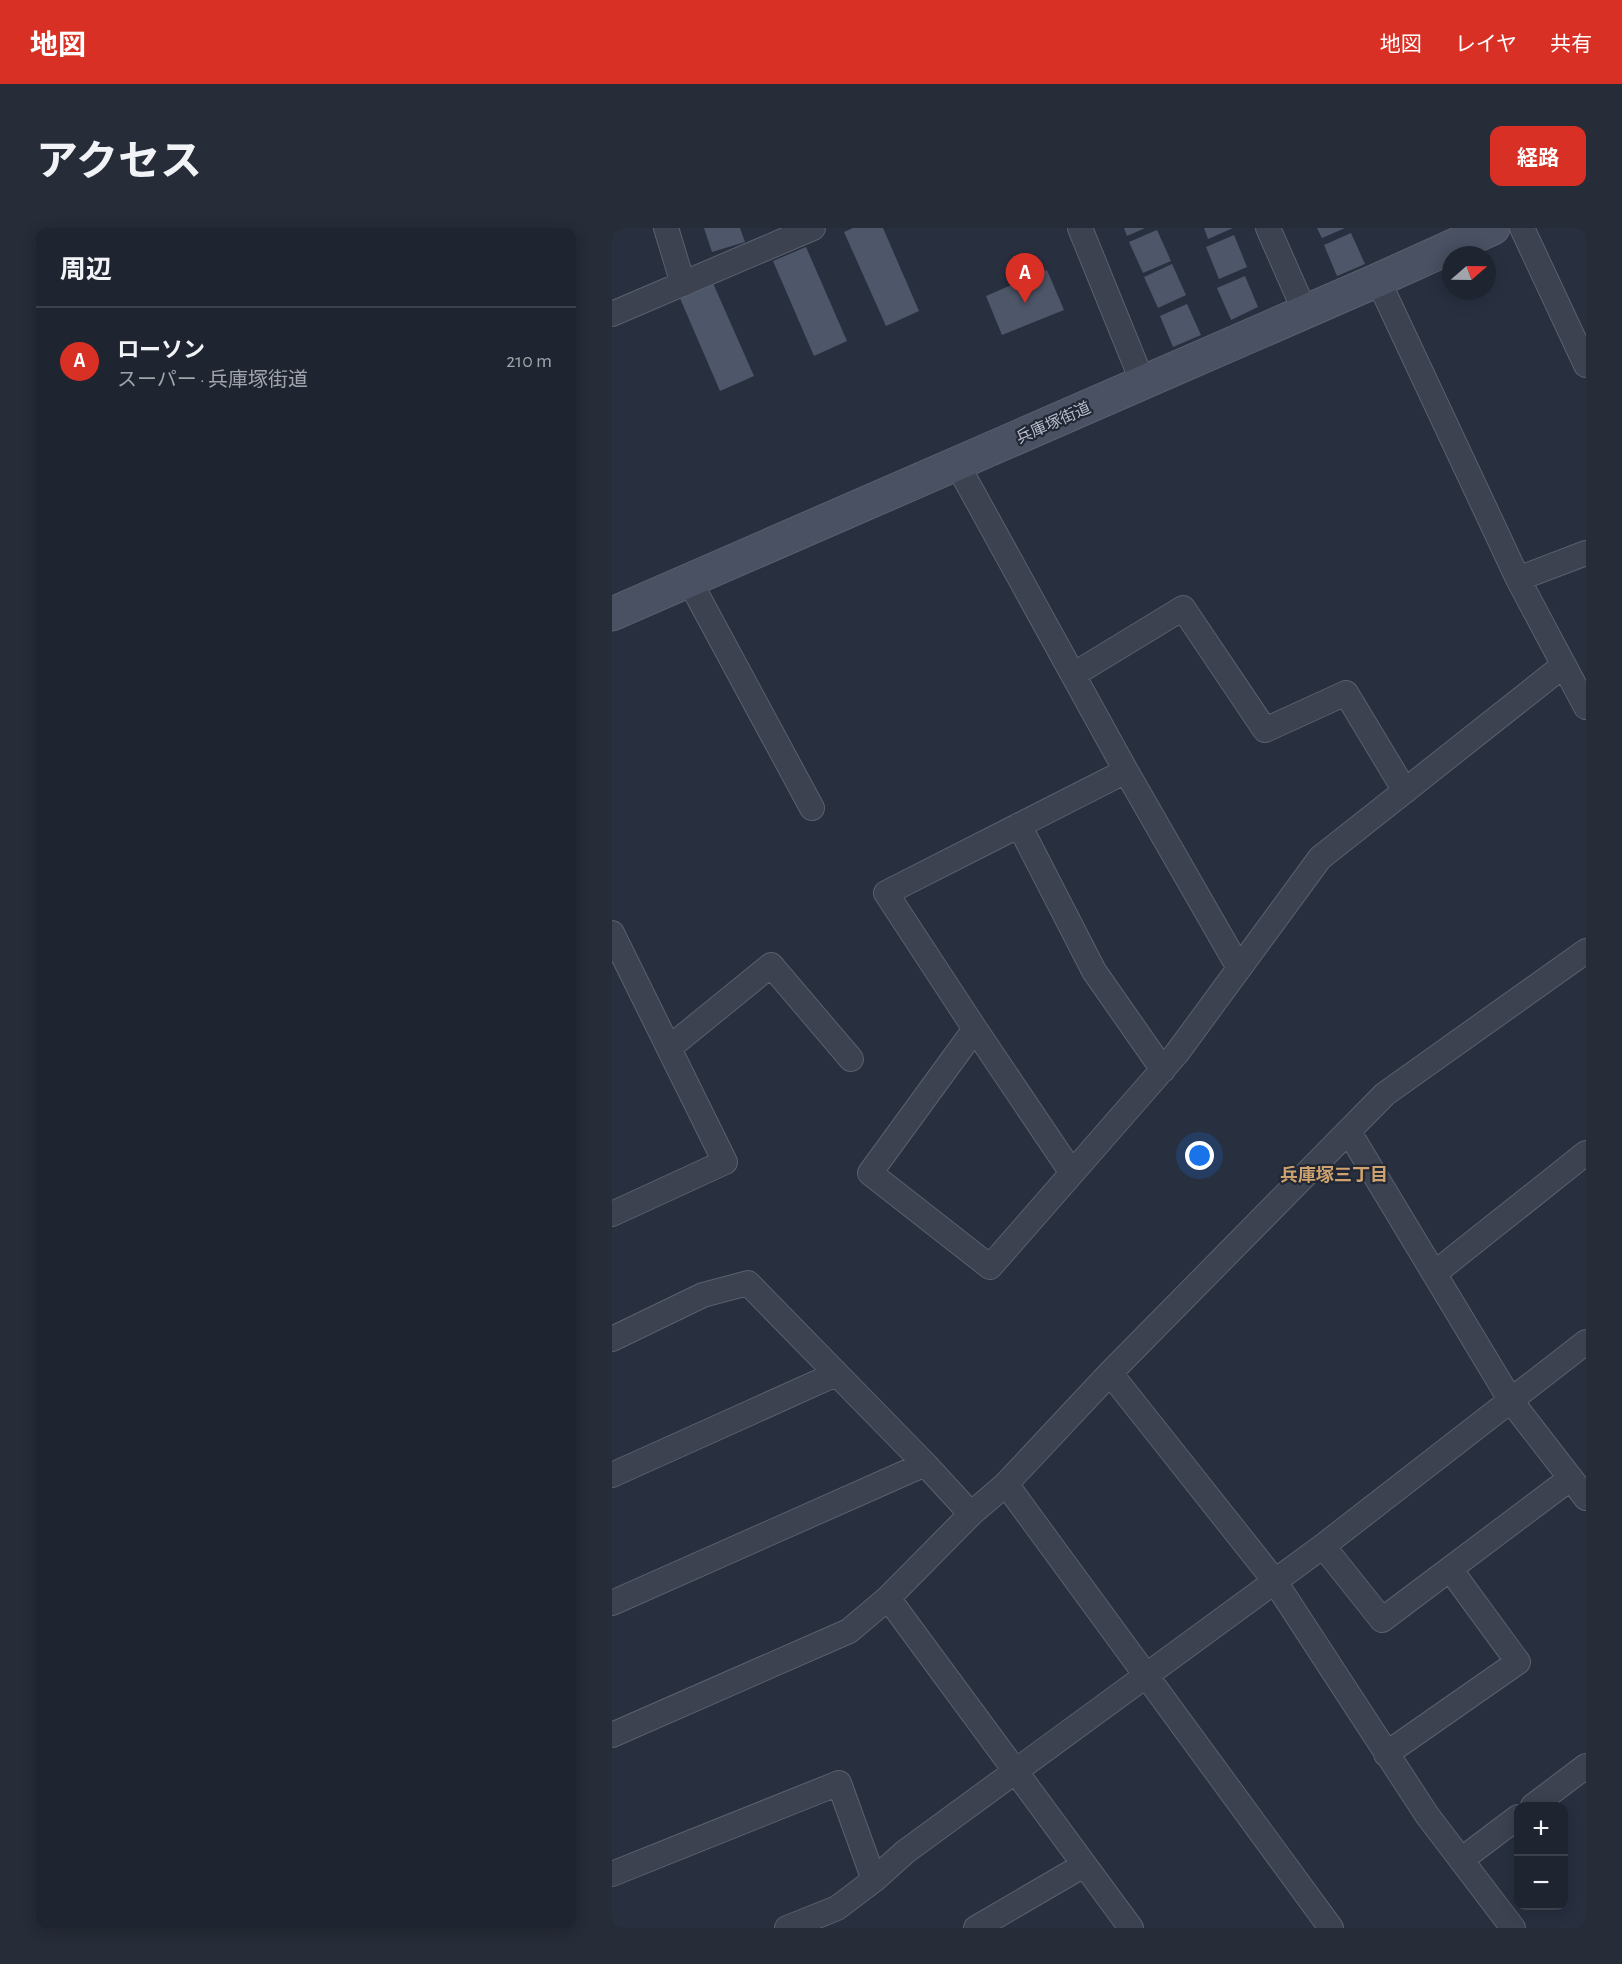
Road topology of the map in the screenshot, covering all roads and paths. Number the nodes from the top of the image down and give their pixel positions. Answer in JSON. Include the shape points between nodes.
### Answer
{"nodes":[{"id":1,"x":666,"y":228,"type":"edge"},
{"id":2,"x":813,"y":228,"type":"edge"},
{"id":3,"x":1080,"y":228,"type":"edge"},
{"id":4,"x":1268,"y":228,"type":"edge"},
{"id":5,"x":1493,"y":228,"type":"edge"},
{"id":6,"x":1522,"y":228,"type":"edge"},
{"id":7,"x":769,"y":237,"type":"edge"},
{"id":8,"x":1378,"y":280,"type":"junction"},
{"id":9,"x":682,"y":284,"type":"junction"},
{"id":10,"x":1305,"y":312,"type":"junction"},
{"id":11,"x":612,"y":314,"type":"edge"},
{"id":12,"x":1586,"y":365,"type":"edge"},
{"id":13,"x":1143,"y":383,"type":"junction"},
{"id":14,"x":957,"y":464,"type":"junction"},
{"id":15,"x":1586,"y":553,"type":"edge"},
{"id":16,"x":1518,"y":579,"type":"junction"},
{"id":17,"x":689,"y":580,"type":"junction"},
{"id":18,"x":612,"y":614,"type":"edge"},
{"id":19,"x":1564,"y":666,"type":"junction"},
{"id":20,"x":1073,"y":675,"type":"junction"},
{"id":21,"x":1586,"y":707,"type":"edge"},
{"id":22,"x":1126,"y":771,"type":"junction"},
{"id":23,"x":1405,"y":791,"type":"junction"},
{"id":24,"x":812,"y":808,"type":"dead end"},
{"id":25,"x":1019,"y":825,"type":"junction"},
{"id":26,"x":612,"y":933,"type":"edge"},
{"id":27,"x":1586,"y":951,"type":"edge"},
{"id":28,"x":1239,"y":968,"type":"junction"},
{"id":29,"x":975,"y":1029,"type":"junction"},
{"id":30,"x":669,"y":1048,"type":"junction"},
{"id":31,"x":851,"y":1059,"type":"dead end"},
{"id":32,"x":1162,"y":1070,"type":"junction"},
{"id":33,"x":1349,"y":1132,"type":"junction"},
{"id":34,"x":1586,"y":1153,"type":"edge"},
{"id":35,"x":1072,"y":1173,"type":"junction"},
{"id":36,"x":612,"y":1214,"type":"edge"},
{"id":37,"x":1435,"y":1273,"type":"junction"},
{"id":38,"x":612,"y":1339,"type":"edge"},
{"id":39,"x":1586,"y":1342,"type":"edge"},
{"id":40,"x":1110,"y":1373,"type":"junction"},
{"id":41,"x":836,"y":1374,"type":"junction"},
{"id":42,"x":1511,"y":1401,"type":"junction"},
{"id":43,"x":925,"y":1464,"type":"junction"},
{"id":44,"x":612,"y":1475,"type":"edge"},
{"id":45,"x":1570,"y":1478,"type":"junction"},
{"id":46,"x":1005,"y":1484,"type":"junction"},
{"id":47,"x":1586,"y":1498,"type":"edge"},
{"id":48,"x":971,"y":1514,"type":"junction"},
{"id":49,"x":1323,"y":1546,"type":"junction"},
{"id":50,"x":1450,"y":1569,"type":"junction"},
{"id":51,"x":1274,"y":1580,"type":"junction"},
{"id":52,"x":888,"y":1598,"type":"junction"},
{"id":53,"x":612,"y":1603,"type":"edge"},
{"id":54,"x":1145,"y":1677,"type":"junction"},
{"id":55,"x":612,"y":1735,"type":"edge"},
{"id":56,"x":1386,"y":1754,"type":"junction"},
{"id":57,"x":1586,"y":1766,"type":"edge"},
{"id":58,"x":1016,"y":1770,"type":"junction"},
{"id":59,"x":1538,"y":1802,"type":"edge"},
{"id":60,"x":1514,"y":1820,"type":"edge"},
{"id":61,"x":1461,"y":1860,"type":"junction"},
{"id":62,"x":1084,"y":1864,"type":"junction"},
{"id":63,"x":612,"y":1874,"type":"edge"},
{"id":64,"x":874,"y":1880,"type":"junction"},
{"id":65,"x":787,"y":1928,"type":"edge"},
{"id":66,"x":976,"y":1928,"type":"edge"},
{"id":67,"x":1131,"y":1928,"type":"edge"},
{"id":68,"x":1331,"y":1928,"type":"edge"},
{"id":69,"x":1513,"y":1928,"type":"edge"}],
"edges":[{"from":1,"to":9,"type":"street"},
{"from":2,"to":7,"type":"street"},
{"from":3,"to":13,"type":"street"},
{"from":4,"to":10,"type":"street"},
{"from":5,"to":8,"type":"street","name":"兵庫塚街道"},
{"from":6,"to":12,"type":"street"},
{"from":7,"to":9,"type":"street"},
{"from":8,"to":10,"type":"street","name":"兵庫塚街道"},
{"from":8,"to":16,"type":"street"},
{"from":9,"to":11,"type":"street"},
{"from":10,"to":13,"type":"street","name":"兵庫塚街道"},
{"from":13,"to":14,"type":"street","name":"兵庫塚街道"},
{"from":14,"to":17,"type":"street","name":"兵庫塚街道"},
{"from":14,"to":20,"type":"street"},
{"from":15,"to":16,"type":"street"},
{"from":16,"to":19,"type":"street"},
{"from":17,"to":18,"type":"street","name":"兵庫塚街道"},
{"from":17,"to":24,"type":"street"},
{"from":19,"to":21,"type":"street"},
{"from":19,"to":23,"type":"street"},
{"from":20,"to":22,"type":"street"},
{"from":20,"to":23,"type":"street","via":[[1183,608],[1265,730],[1346,693]]},
{"from":22,"to":25,"type":"street"},
{"from":22,"to":28,"type":"street"},
{"from":23,"to":28,"type":"street","via":[[1320,858]]},
{"from":25,"to":29,"type":"street","via":[[886,893]]},
{"from":25,"to":32,"type":"street","via":[[1094,971]]},
{"from":26,"to":30,"type":"street"},
{"from":27,"to":33,"type":"street","via":[[1384,1094]]},
{"from":28,"to":32,"type":"street"},
{"from":29,"to":35,"type":"street"},
{"from":29,"to":35,"type":"street","via":[[870,1173],[990,1267]]},
{"from":30,"to":31,"type":"street","via":[[771,965]]},
{"from":30,"to":36,"type":"street","via":[[724,1162]]},
{"from":32,"to":35,"type":"street"},
{"from":33,"to":37,"type":"street"},
{"from":33,"to":40,"type":"street"},
{"from":34,"to":37,"type":"street"},
{"from":37,"to":42,"type":"street"},
{"from":38,"to":41,"type":"street","via":[[703,1295],[748,1283]]},
{"from":39,"to":42,"type":"street"},
{"from":40,"to":46,"type":"street"},
{"from":40,"to":51,"type":"street"},
{"from":41,"to":43,"type":"street"},
{"from":41,"to":44,"type":"street"},
{"from":42,"to":45,"type":"street"},
{"from":42,"to":49,"type":"street"},
{"from":43,"to":48,"type":"street"},
{"from":43,"to":53,"type":"street"},
{"from":45,"to":47,"type":"street"},
{"from":45,"to":50,"type":"street"},
{"from":46,"to":48,"type":"street"},
{"from":46,"to":54,"type":"street"},
{"from":48,"to":52,"type":"street"},
{"from":49,"to":50,"type":"street","via":[[1382,1620]]},
{"from":49,"to":51,"type":"street"},
{"from":50,"to":56,"type":"street","via":[[1518,1662]]},
{"from":51,"to":54,"type":"street"},
{"from":51,"to":56,"type":"street"},
{"from":52,"to":55,"type":"street","via":[[849,1631]]},
{"from":52,"to":58,"type":"street"},
{"from":54,"to":58,"type":"street"},
{"from":54,"to":68,"type":"street"},
{"from":56,"to":61,"type":"street"},
{"from":57,"to":59,"type":"street"},
{"from":58,"to":62,"type":"street"},
{"from":58,"to":64,"type":"street","via":[[905,1852]]},
{"from":60,"to":61,"type":"street"},
{"from":61,"to":69,"type":"street"},
{"from":62,"to":66,"type":"street"},
{"from":62,"to":67,"type":"street"},
{"from":63,"to":64,"type":"street","via":[[839,1784]]},
{"from":64,"to":65,"type":"street","via":[[837,1908]]}]}
